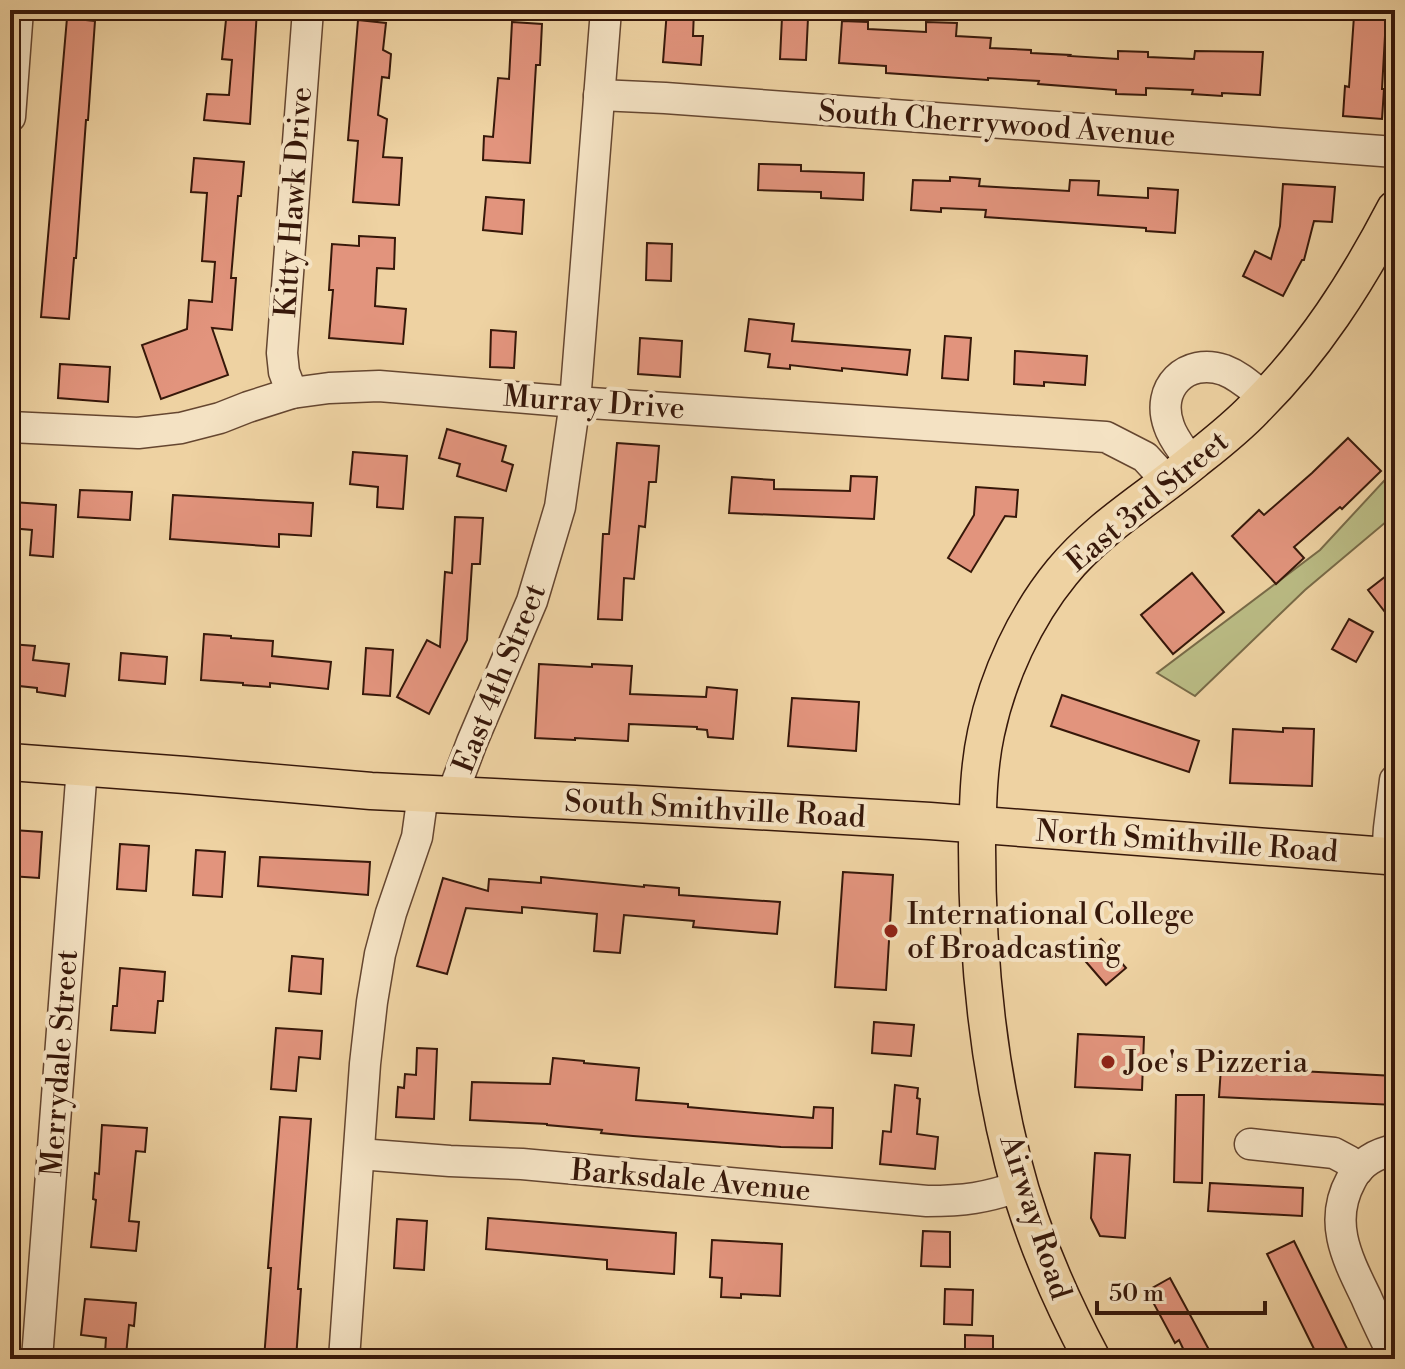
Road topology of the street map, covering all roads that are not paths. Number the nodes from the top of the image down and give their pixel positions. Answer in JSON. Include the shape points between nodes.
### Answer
{"nodes":[{"id":1,"x":18,"y":10,"type":"edge"},
{"id":2,"x":308,"y":10,"type":"edge"},
{"id":3,"x":606,"y":10,"type":"edge"},
{"id":4,"x":599,"y":95,"type":"junction"},
{"id":5,"x":10,"y":117,"type":"edge"},
{"id":6,"x":1395,"y":152,"type":"edge"},
{"id":7,"x":1395,"y":209,"type":"edge"},
{"id":8,"x":292,"y":393,"type":"junction"},
{"id":9,"x":1265,"y":398,"type":"junction"},
{"id":10,"x":575,"y":402,"type":"junction"},
{"id":11,"x":10,"y":427,"type":"edge"},
{"id":12,"x":1179,"y":472,"type":"junction"},
{"id":13,"x":10,"y":762,"type":"edge"},
{"id":14,"x":82,"y":767,"type":"junction"},
{"id":15,"x":1395,"y":780,"type":"edge"},
{"id":16,"x":438,"y":795,"type":"junction"},
{"id":17,"x":978,"y":825,"type":"junction"},
{"id":18,"x":1391,"y":858,"type":"edge"},
{"id":19,"x":995,"y":1070,"type":"joint"},
{"id":20,"x":1250,"y":1144,"type":"dead end"},
{"id":21,"x":1395,"y":1150,"type":"edge"},
{"id":22,"x":359,"y":1154,"type":"junction"},
{"id":23,"x":1358,"y":1170,"type":"junction"},
{"id":24,"x":1020,"y":1186,"type":"junction"},
{"id":25,"x":37,"y":1359,"type":"edge"},
{"id":26,"x":344,"y":1359,"type":"edge"},
{"id":27,"x":1092,"y":1359,"type":"edge"},
{"id":28,"x":1395,"y":1359,"type":"edge"}],
"edges":[{"from":1,"to":5,"type":"street"},
{"from":2,"to":8,"type":"street","name":"Kitty Hawk Drive","via":[[282,353]]},
{"from":3,"to":4,"type":"street","name":"East 4th Street"},
{"from":4,"to":6,"type":"street","name":"South Cherrywood Avenue"},
{"from":4,"to":10,"type":"street","name":"East 4th Street"},
{"from":7,"to":9,"type":"main road","name":"East 3rd Street","via":[[1334,314]]},
{"from":8,"to":10,"type":"street","name":"Murray Drive","via":[[379,386]]},
{"from":8,"to":11,"type":"street","name":"Murray Drive","via":[[181,428],[138,433]]},
{"from":9,"to":12,"type":"main road","name":"East 3rd Street"},
{"from":9,"to":12,"type":"street","via":[[1221,369],[1196,369],[1176,379],[1165,405]]},
{"from":10,"to":12,"type":"street","name":"Murray Drive","via":[[1106,437]]},
{"from":10,"to":16,"type":"street","name":"East 4th Street","via":[[560,507],[532,601],[472,742]]},
{"from":12,"to":17,"type":"main road","name":"East 3rd Street","via":[[1103,530],[1064,570],[1019,639],[987,731]]},
{"from":13,"to":14,"type":"main road","name":"South Smithville Road"},
{"from":14,"to":16,"type":"main road","name":"South Smithville Road"},
{"from":14,"to":25,"type":"street","name":"Merrydale Street"},
{"from":15,"to":18,"type":"street"},
{"from":16,"to":17,"type":"main road","name":"South Smithville Road"},
{"from":16,"to":22,"type":"street","name":"East 4th Street","via":[[417,837],[380,954]]},
{"from":17,"to":18,"type":"main road","name":"North Smithville Road"},
{"from":17,"to":19,"type":"main road","name":"East 3rd Street","via":[[981,943]]},
{"from":19,"to":24,"type":"main road","name":"Airway Road"},
{"from":20,"to":23,"type":"street","via":[[1334,1153]]},
{"from":21,"to":23,"type":"street","via":[[1373,1157]]},
{"from":22,"to":24,"type":"street","name":"Barksdale Avenue","via":[[927,1201],[961,1201]]},
{"from":22,"to":26,"type":"street","name":"East 4th Street"},
{"from":23,"to":28,"type":"street","via":[[1344,1193],[1341,1236]]},
{"from":24,"to":27,"type":"main road","name":"Airway Road","via":[[1071,1320]]}]}
